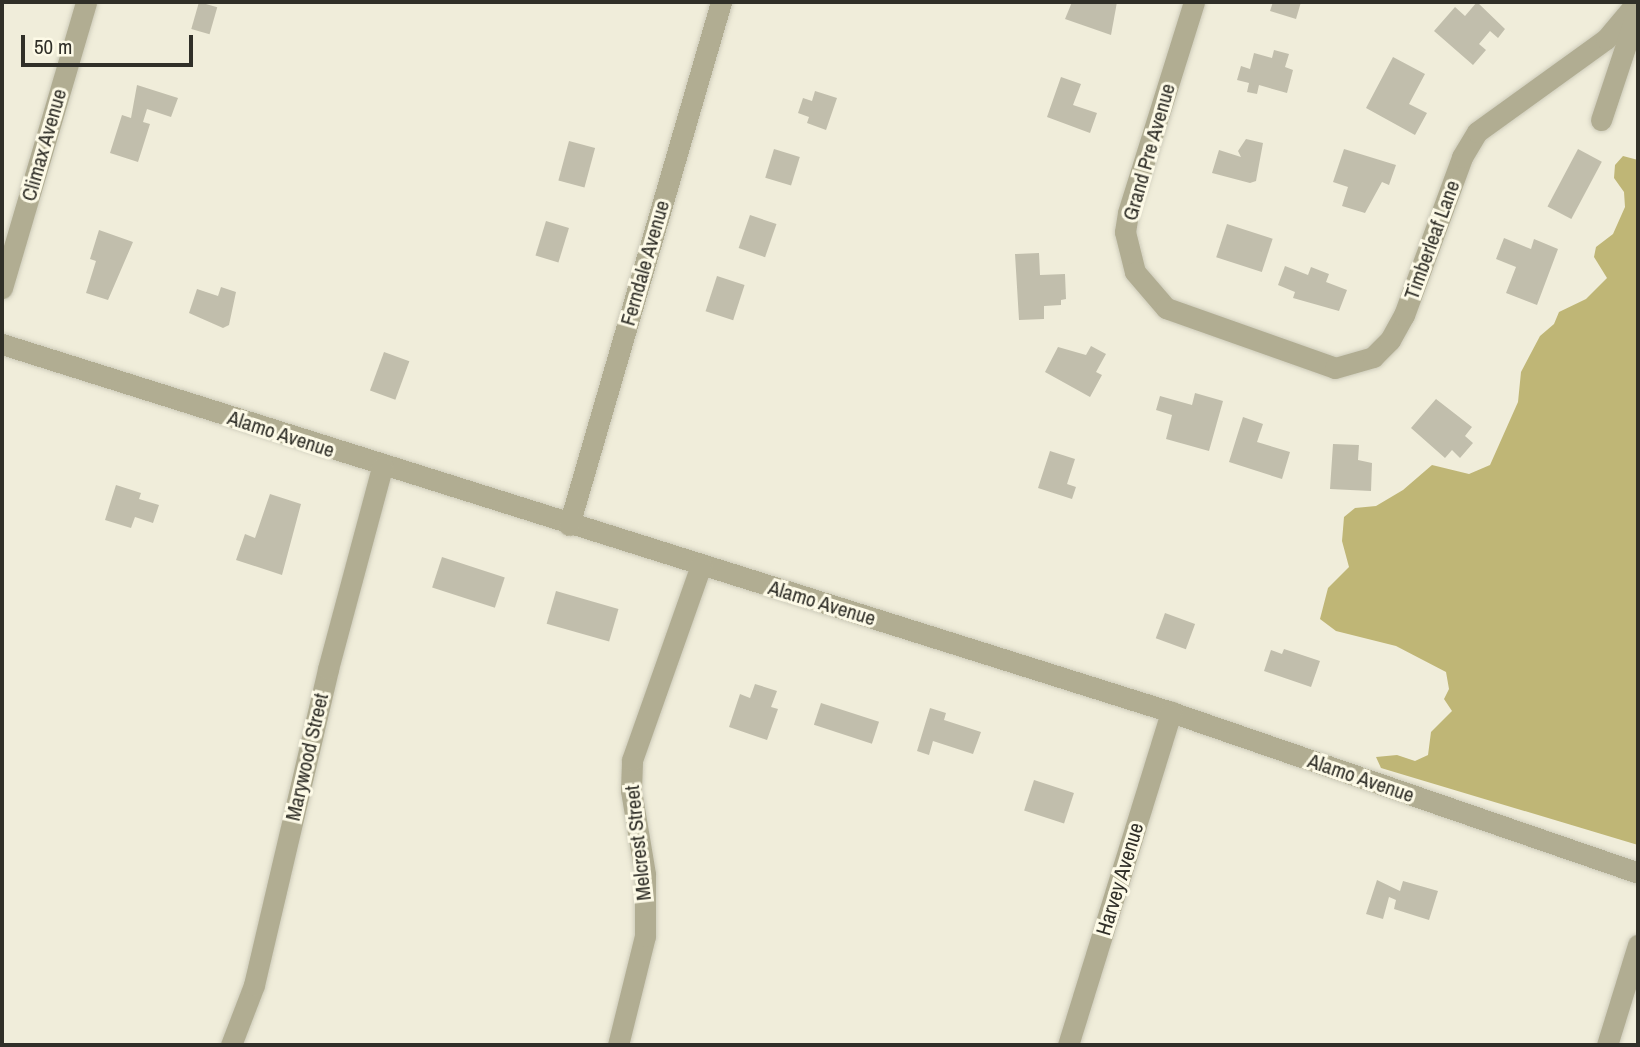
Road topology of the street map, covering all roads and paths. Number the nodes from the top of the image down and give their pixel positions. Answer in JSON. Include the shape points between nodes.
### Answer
{"nodes":[{"id":1,"x":86,"y":2,"type":"edge"},
{"id":2,"x":721,"y":2,"type":"edge"},
{"id":3,"x":1194,"y":2,"type":"edge"},
{"id":4,"x":1637,"y":4,"type":"edge"},
{"id":5,"x":1601,"y":120,"type":"dead end"},
{"id":6,"x":2,"y":288,"type":"edge"},
{"id":7,"x":1190,"y":318,"type":"joint"},
{"id":8,"x":2,"y":344,"type":"edge"},
{"id":9,"x":382,"y":467,"type":"junction"},
{"id":10,"x":569,"y":525,"type":"junction"},
{"id":11,"x":701,"y":565,"type":"junction"},
{"id":12,"x":1171,"y":712,"type":"junction"},
{"id":13,"x":1638,"y":873,"type":"edge"},
{"id":14,"x":1638,"y":945,"type":"edge"},
{"id":15,"x":231,"y":1045,"type":"edge"},
{"id":16,"x":618,"y":1045,"type":"edge"},
{"id":17,"x":1068,"y":1045,"type":"edge"},
{"id":18,"x":1607,"y":1045,"type":"edge"}],
"edges":[{"from":1,"to":6,"type":"street","name":"Climax Avenue"},
{"from":2,"to":10,"type":"street","name":"Ferndale Avenue"},
{"from":3,"to":7,"type":"street","name":"Grand Pre Avenue","via":[[1125,232],[1135,272],[1154,298]]},
{"from":4,"to":5,"type":"street"},
{"from":4,"to":7,"type":"street","name":"Timberleaf Lane","via":[[1606,39],[1477,132],[1462,157],[1404,316],[1390,341],[1373,357],[1335,368]]},
{"from":8,"to":9,"type":"street","name":"Alamo Avenue"},
{"from":9,"to":10,"type":"street","name":"Alamo Avenue"},
{"from":9,"to":15,"type":"street","name":"Marywood Street","via":[[318,709],[254,985]]},
{"from":10,"to":11,"type":"street","name":"Alamo Avenue"},
{"from":11,"to":12,"type":"street","name":"Alamo Avenue"},
{"from":11,"to":16,"type":"street","name":"Melcrest Street","via":[[632,760],[631,790],[645,874],[645,936]]},
{"from":12,"to":13,"type":"street","name":"Alamo Avenue"},
{"from":12,"to":17,"type":"street","name":"Harvey Avenue"},
{"from":14,"to":18,"type":"street"}]}
